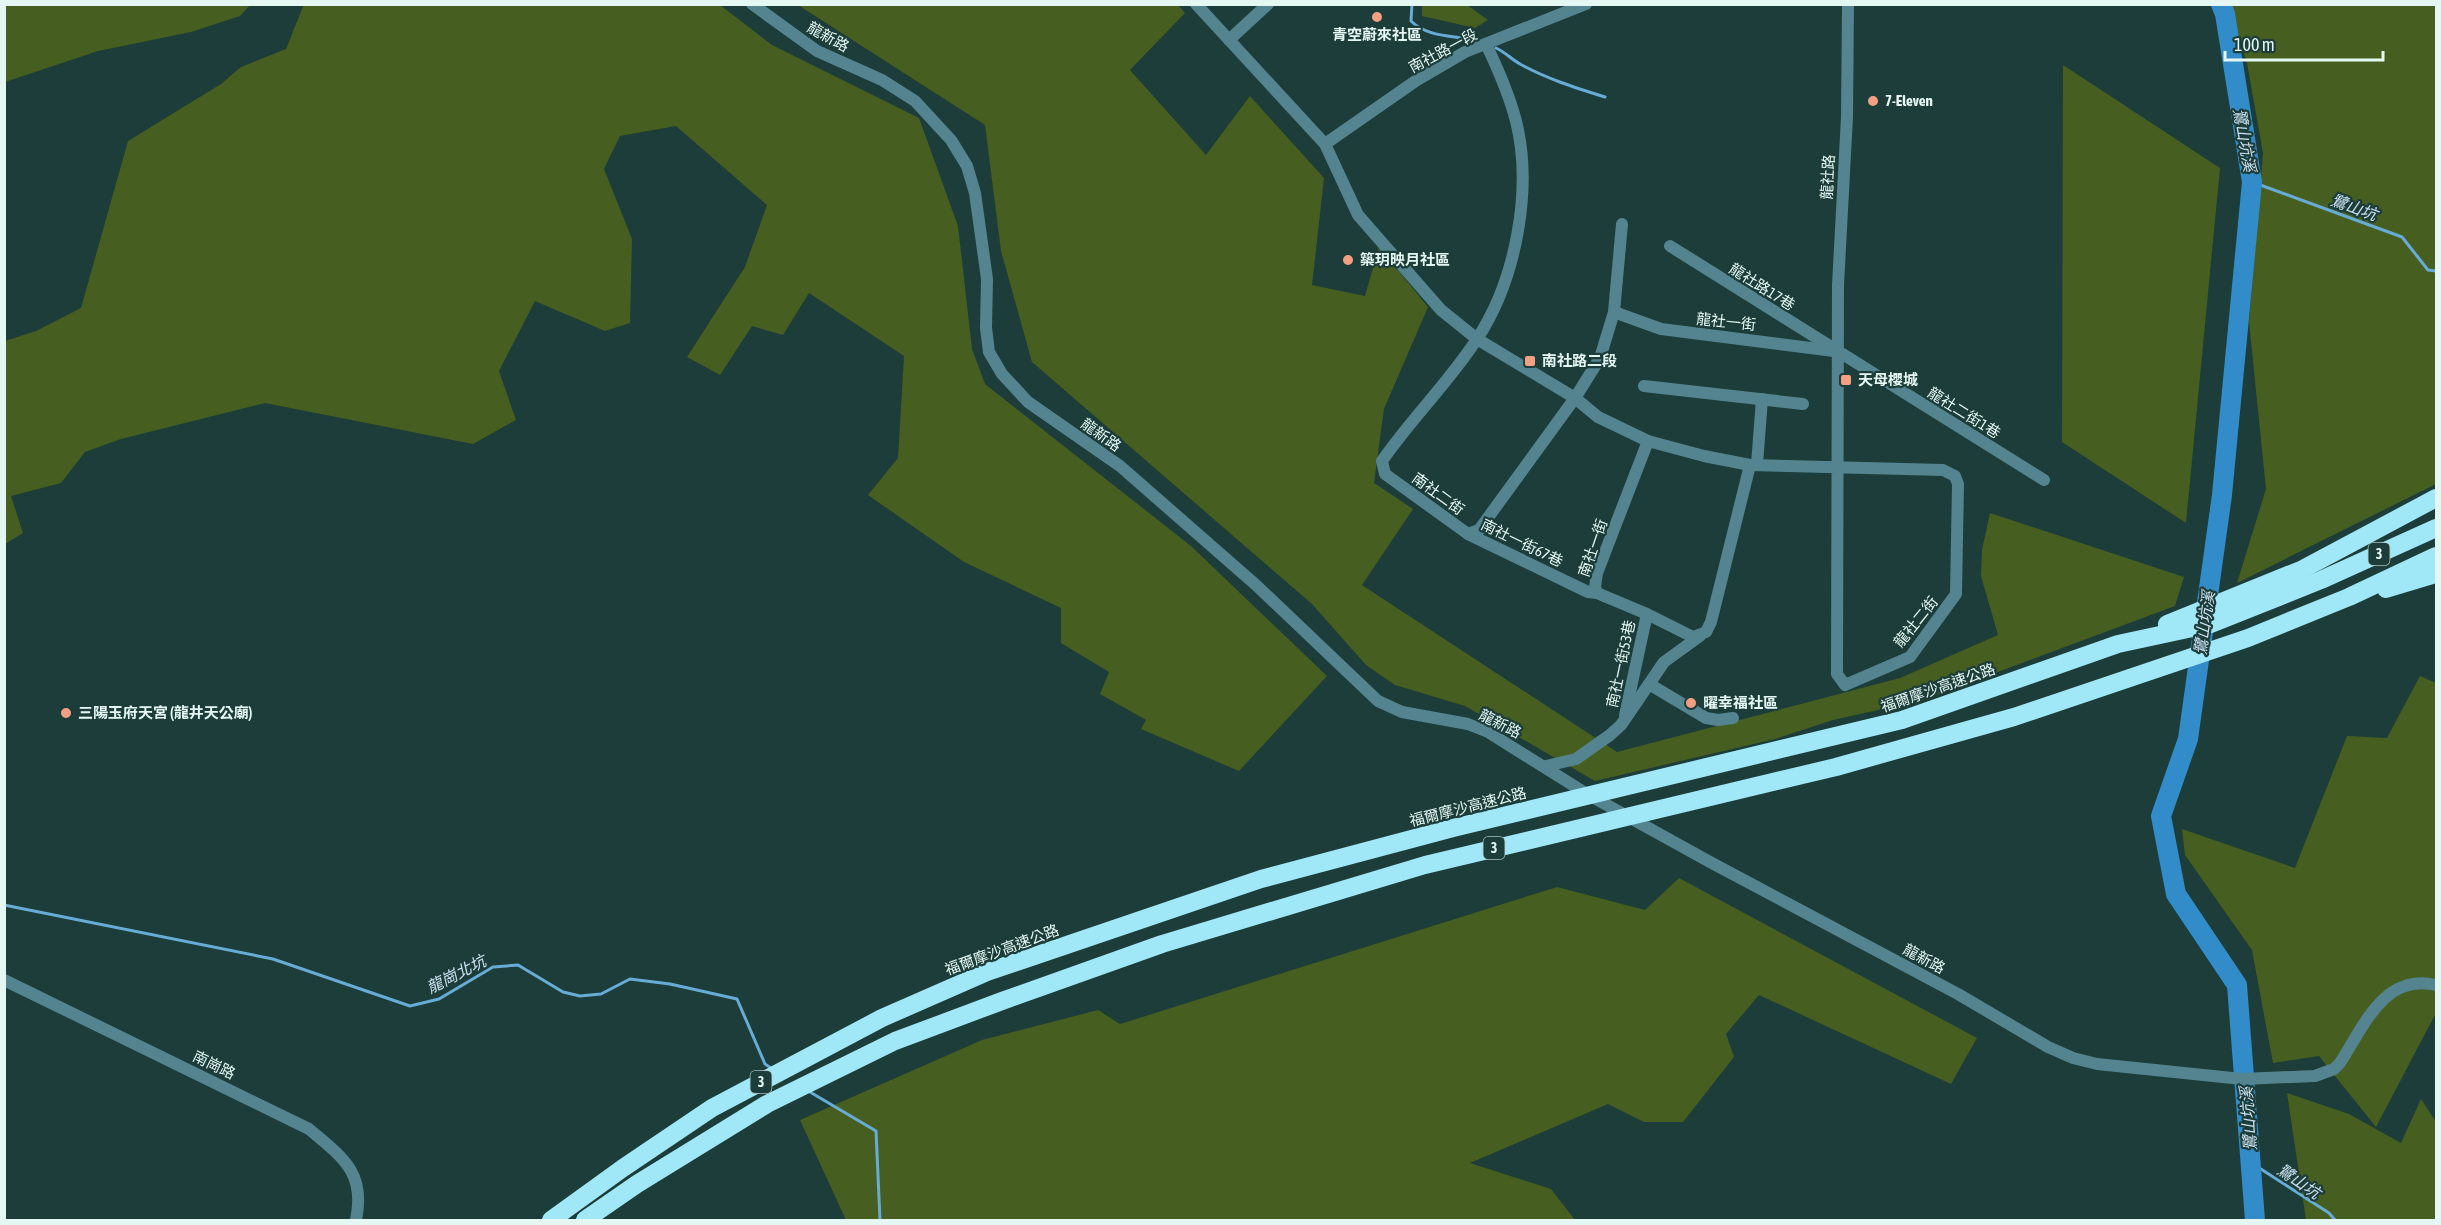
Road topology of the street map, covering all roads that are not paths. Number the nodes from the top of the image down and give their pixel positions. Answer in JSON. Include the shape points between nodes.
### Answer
{"nodes":[{"id":1,"x":752,"y":4,"type":"edge"},
{"id":2,"x":1196,"y":4,"type":"edge"},
{"id":3,"x":1268,"y":4,"type":"edge"},
{"id":4,"x":1586,"y":4,"type":"edge"},
{"id":5,"x":1848,"y":4,"type":"edge"},
{"id":6,"x":1229,"y":40,"type":"junction"},
{"id":7,"x":1486,"y":44,"type":"junction"},
{"id":8,"x":1325,"y":144,"type":"junction"},
{"id":9,"x":1622,"y":224,"type":"dead end"},
{"id":10,"x":1670,"y":246,"type":"dead end"},
{"id":11,"x":1614,"y":312,"type":"junction"},
{"id":12,"x":1477,"y":339,"type":"junction"},
{"id":13,"x":1838,"y":352,"type":"junction"},
{"id":14,"x":1644,"y":386,"type":"dead end"},
{"id":15,"x":1575,"y":398,"type":"junction"},
{"id":16,"x":1762,"y":399,"type":"junction"},
{"id":17,"x":1803,"y":404,"type":"dead end"},
{"id":18,"x":1648,"y":441,"type":"junction"},
{"id":19,"x":1754,"y":465,"type":"junction"},
{"id":20,"x":1838,"y":468,"type":"junction"},
{"id":21,"x":2044,"y":480,"type":"dead end"},
{"id":22,"x":2436,"y":498,"type":"edge"},
{"id":23,"x":2436,"y":528,"type":"edge"},
{"id":24,"x":1468,"y":534,"type":"junction"},
{"id":25,"x":2436,"y":556,"type":"edge"},
{"id":26,"x":2436,"y":574,"type":"edge"},
{"id":27,"x":1597,"y":594,"type":"junction"},
{"id":28,"x":2349,"y":597,"type":"junction"},
{"id":29,"x":1647,"y":614,"type":"junction"},
{"id":30,"x":1700,"y":636,"type":"junction"},
{"id":31,"x":2118,"y":644,"type":"junction"},
{"id":32,"x":1649,"y":684,"type":"junction"},
{"id":33,"x":1733,"y":718,"type":"dead end"},
{"id":34,"x":1623,"y":722,"type":"junction"},
{"id":35,"x":1546,"y":766,"type":"junction"},
{"id":36,"x":4,"y":980,"type":"edge"},
{"id":37,"x":2436,"y":985,"type":"edge"},
{"id":38,"x":356,"y":1221,"type":"edge"},
{"id":39,"x":551,"y":1221,"type":"edge"},
{"id":40,"x":585,"y":1221,"type":"edge"}],
"edges":[{"from":1,"to":35,"type":"street","name":"龍新路","via":[[817,51],[882,80],[915,101],[951,140],[967,166],[975,193],[987,279],[989,352],[998,369],[1028,402],[1120,466],[1256,585],[1378,701],[1402,712],[1468,724]]},
{"from":2,"to":6,"type":"street"},
{"from":3,"to":6,"type":"street"},
{"from":4,"to":7,"type":"street","name":"南社路一段"},
{"from":5,"to":13,"type":"street","name":"龍社路"},
{"from":6,"to":8,"type":"street"},
{"from":7,"to":8,"type":"street","name":"南社路一段","via":[[1417,80]]},
{"from":7,"to":12,"type":"street","via":[[1516,122],[1522,203],[1509,273]]},
{"from":8,"to":12,"type":"street","via":[[1358,215],[1442,310]]},
{"from":9,"to":11,"type":"street","name":"南社二街"},
{"from":10,"to":13,"type":"street","name":"龍社路17巷"},
{"from":11,"to":13,"type":"street","name":"龍社一街","via":[[1661,329]]},
{"from":11,"to":15,"type":"street","name":"南社二街","via":[[1600,358]]},
{"from":12,"to":15,"type":"street"},
{"from":12,"to":24,"type":"street","name":"南社二街","via":[[1382,461],[1385,474]]},
{"from":13,"to":20,"type":"street","name":"龍社二街"},
{"from":13,"to":21,"type":"street","name":"龍社二街1巷"},
{"from":14,"to":16,"type":"street"},
{"from":15,"to":18,"type":"street","via":[[1598,417]]},
{"from":15,"to":24,"type":"street","name":"南社二街","via":[[1479,530]]},
{"from":16,"to":17,"type":"street"},
{"from":16,"to":19,"type":"street"},
{"from":18,"to":19,"type":"street"},
{"from":18,"to":27,"type":"street","name":"南社一街","via":[[1595,581]]},
{"from":19,"to":20,"type":"street"},
{"from":19,"to":30,"type":"street","via":[[1711,622]]},
{"from":20,"to":20,"type":"street","name":"龍社二街","via":[[1943,470],[1955,476],[1958,483],[1956,594],[1910,657],[1845,685],[1837,674]]},
{"from":22,"to":31,"type":"highway","via":[[2303,569]]},
{"from":23,"to":31,"type":"highway","name":"福爾摩沙高速公路","number":"3","via":[[2211,624]]},
{"from":24,"to":27,"type":"street","name":"南社一街67巷"},
{"from":25,"to":28,"type":"highway","number":"3"},
{"from":26,"to":28,"type":"highway"},
{"from":27,"to":29,"type":"street","name":"南社一街"},
{"from":28,"to":40,"type":"highway","number":"3","via":[[2248,638],[2014,717],[1836,767],[1425,865],[1162,944],[895,1041],[768,1104],[637,1184]]},
{"from":29,"to":30,"type":"street","name":"南社一街","via":[[1693,637]]},
{"from":29,"to":34,"type":"street","name":"南社一街53巷"},
{"from":30,"to":32,"type":"street","via":[[1664,662]]},
{"from":31,"to":39,"type":"highway","name":"福爾摩沙高速公路","number":"3","via":[[1902,720],[1453,828],[1261,879],[987,972],[882,1018],[712,1108]]},
{"from":32,"to":33,"type":"street","via":[[1706,718]]},
{"from":32,"to":34,"type":"street"},
{"from":34,"to":35,"type":"street","via":[[1586,754]]},
{"from":35,"to":37,"type":"street","name":"龍新路","via":[[1587,794],[1958,994],[2048,1047],[2097,1064],[2210,1077],[2315,1076],[2334,1069],[2383,999],[2408,983]]},
{"from":36,"to":38,"type":"street","name":"南崗路","via":[[309,1129],[346,1160],[356,1183]]}]}
